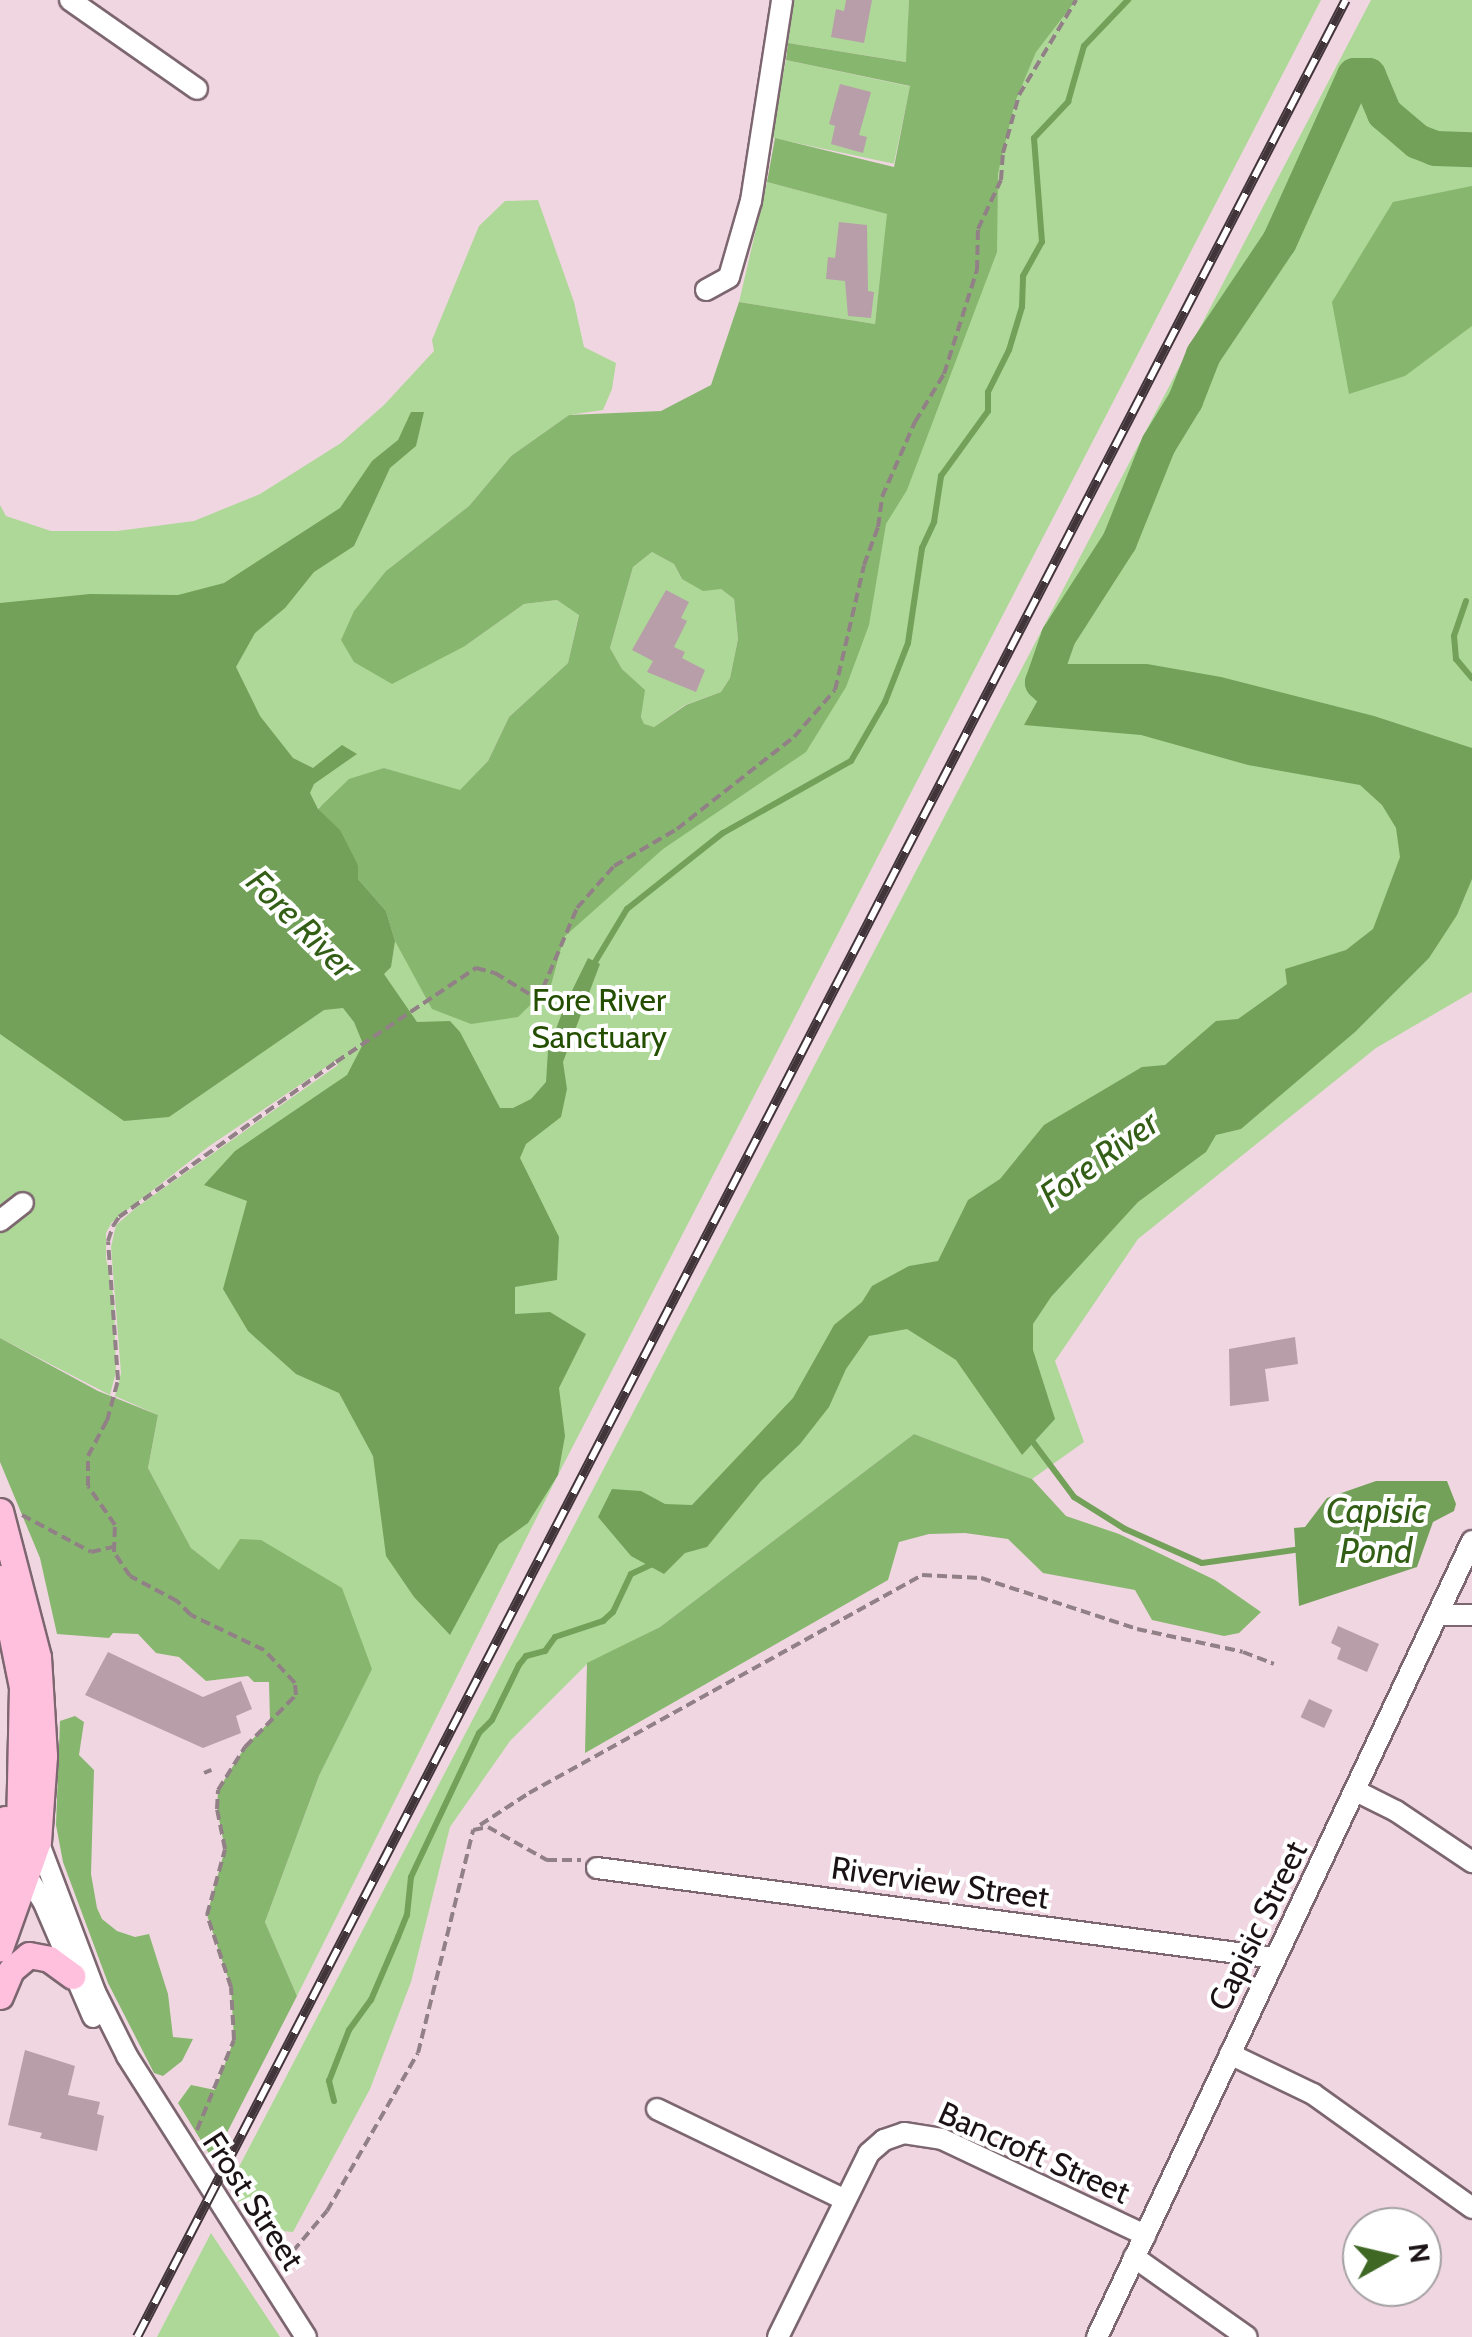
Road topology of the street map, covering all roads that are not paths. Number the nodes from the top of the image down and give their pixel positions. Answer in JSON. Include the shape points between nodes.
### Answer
{"nodes":[{"id":1,"x":70,"y":0,"type":"edge"},
{"id":2,"x":782,"y":0,"type":"edge"},
{"id":3,"x":197,"y":89,"type":"dead end"},
{"id":4,"x":706,"y":290,"type":"dead end"},
{"id":5,"x":22,"y":1203,"type":"dead end"},
{"id":6,"x":0,"y":1221,"type":"edge"},
{"id":7,"x":9,"y":1511,"type":"edge"},
{"id":8,"x":1472,"y":1541,"type":"edge"},
{"id":9,"x":0,"y":1578,"type":"edge"},
{"id":10,"x":1440,"y":1615,"type":"junction"},
{"id":11,"x":1472,"y":1615,"type":"edge"},
{"id":12,"x":0,"y":1635,"type":"edge"},
{"id":13,"x":1356,"y":1791,"type":"junction"},
{"id":14,"x":38,"y":1841,"type":"junction"},
{"id":15,"x":1472,"y":1862,"type":"edge"},
{"id":16,"x":597,"y":1868,"type":"road end"},
{"id":17,"x":26,"y":1874,"type":"junction"},
{"id":18,"x":2,"y":1938,"type":"edge"},
{"id":19,"x":1275,"y":1958,"type":"junction"},
{"id":20,"x":72,"y":1976,"type":"junction"},
{"id":21,"x":0,"y":1996,"type":"edge"},
{"id":22,"x":1230,"y":2054,"type":"junction"},
{"id":23,"x":151,"y":2100,"type":"junction"},
{"id":24,"x":657,"y":2109,"type":"dead end"},
{"id":25,"x":845,"y":2200,"type":"junction"},
{"id":26,"x":1472,"y":2208,"type":"edge"},
{"id":27,"x":1145,"y":2235,"type":"junction"},
{"id":28,"x":1134,"y":2256,"type":"junction"},
{"id":29,"x":306,"y":2337,"type":"edge"},
{"id":30,"x":778,"y":2337,"type":"edge"},
{"id":31,"x":1097,"y":2337,"type":"edge"},
{"id":32,"x":1248,"y":2337,"type":"edge"}],
"edges":[{"from":1,"to":3,"type":"street"},
{"from":2,"to":4,"type":"street","via":[[750,201],[729,276]]},
{"from":5,"to":6,"type":"street"},
{"from":7,"to":14,"type":"main road","via":[[42,1690]]},
{"from":8,"to":10,"type":"street","name":"Capisic Street"},
{"from":9,"to":17,"type":"main road","via":[[22,1687],[19,1829]]},
{"from":10,"to":11,"type":"street"},
{"from":10,"to":13,"type":"street","name":"Capisic Street"},
{"from":12,"to":18,"type":"main road","via":[[9,1734]]},
{"from":13,"to":15,"type":"street"},
{"from":13,"to":19,"type":"street","name":"Capisic Street"},
{"from":14,"to":17,"type":"main road"},
{"from":14,"to":23,"type":"street","name":"Frost Street","via":[[96,1992]]},
{"from":16,"to":19,"type":"street","name":"Riverview Street"},
{"from":17,"to":18,"type":"main road"},
{"from":17,"to":20,"type":"street","name":"Frost Street"},
{"from":19,"to":22,"type":"street","name":"Capisic Street"},
{"from":20,"to":21,"type":"main road","via":[[49,1959],[29,1955],[11,1970]]},
{"from":20,"to":23,"type":"street","name":"Frost Street","via":[[117,2060]]},
{"from":22,"to":26,"type":"street","via":[[1313,2094]]},
{"from":22,"to":27,"type":"street","name":"Capisic Street"},
{"from":23,"to":29,"type":"street","name":"Frost Street"},
{"from":24,"to":25,"type":"street"},
{"from":25,"to":27,"type":"street","name":"Bancroft Street","via":[[876,2146],[904,2132],[928,2134]]},
{"from":25,"to":30,"type":"street","name":"Bancroft Street"},
{"from":27,"to":28,"type":"street","name":"Capisic Street"},
{"from":28,"to":31,"type":"street","name":"Capisic Street"},
{"from":28,"to":32,"type":"street","name":"Bancroft Street"}]}
